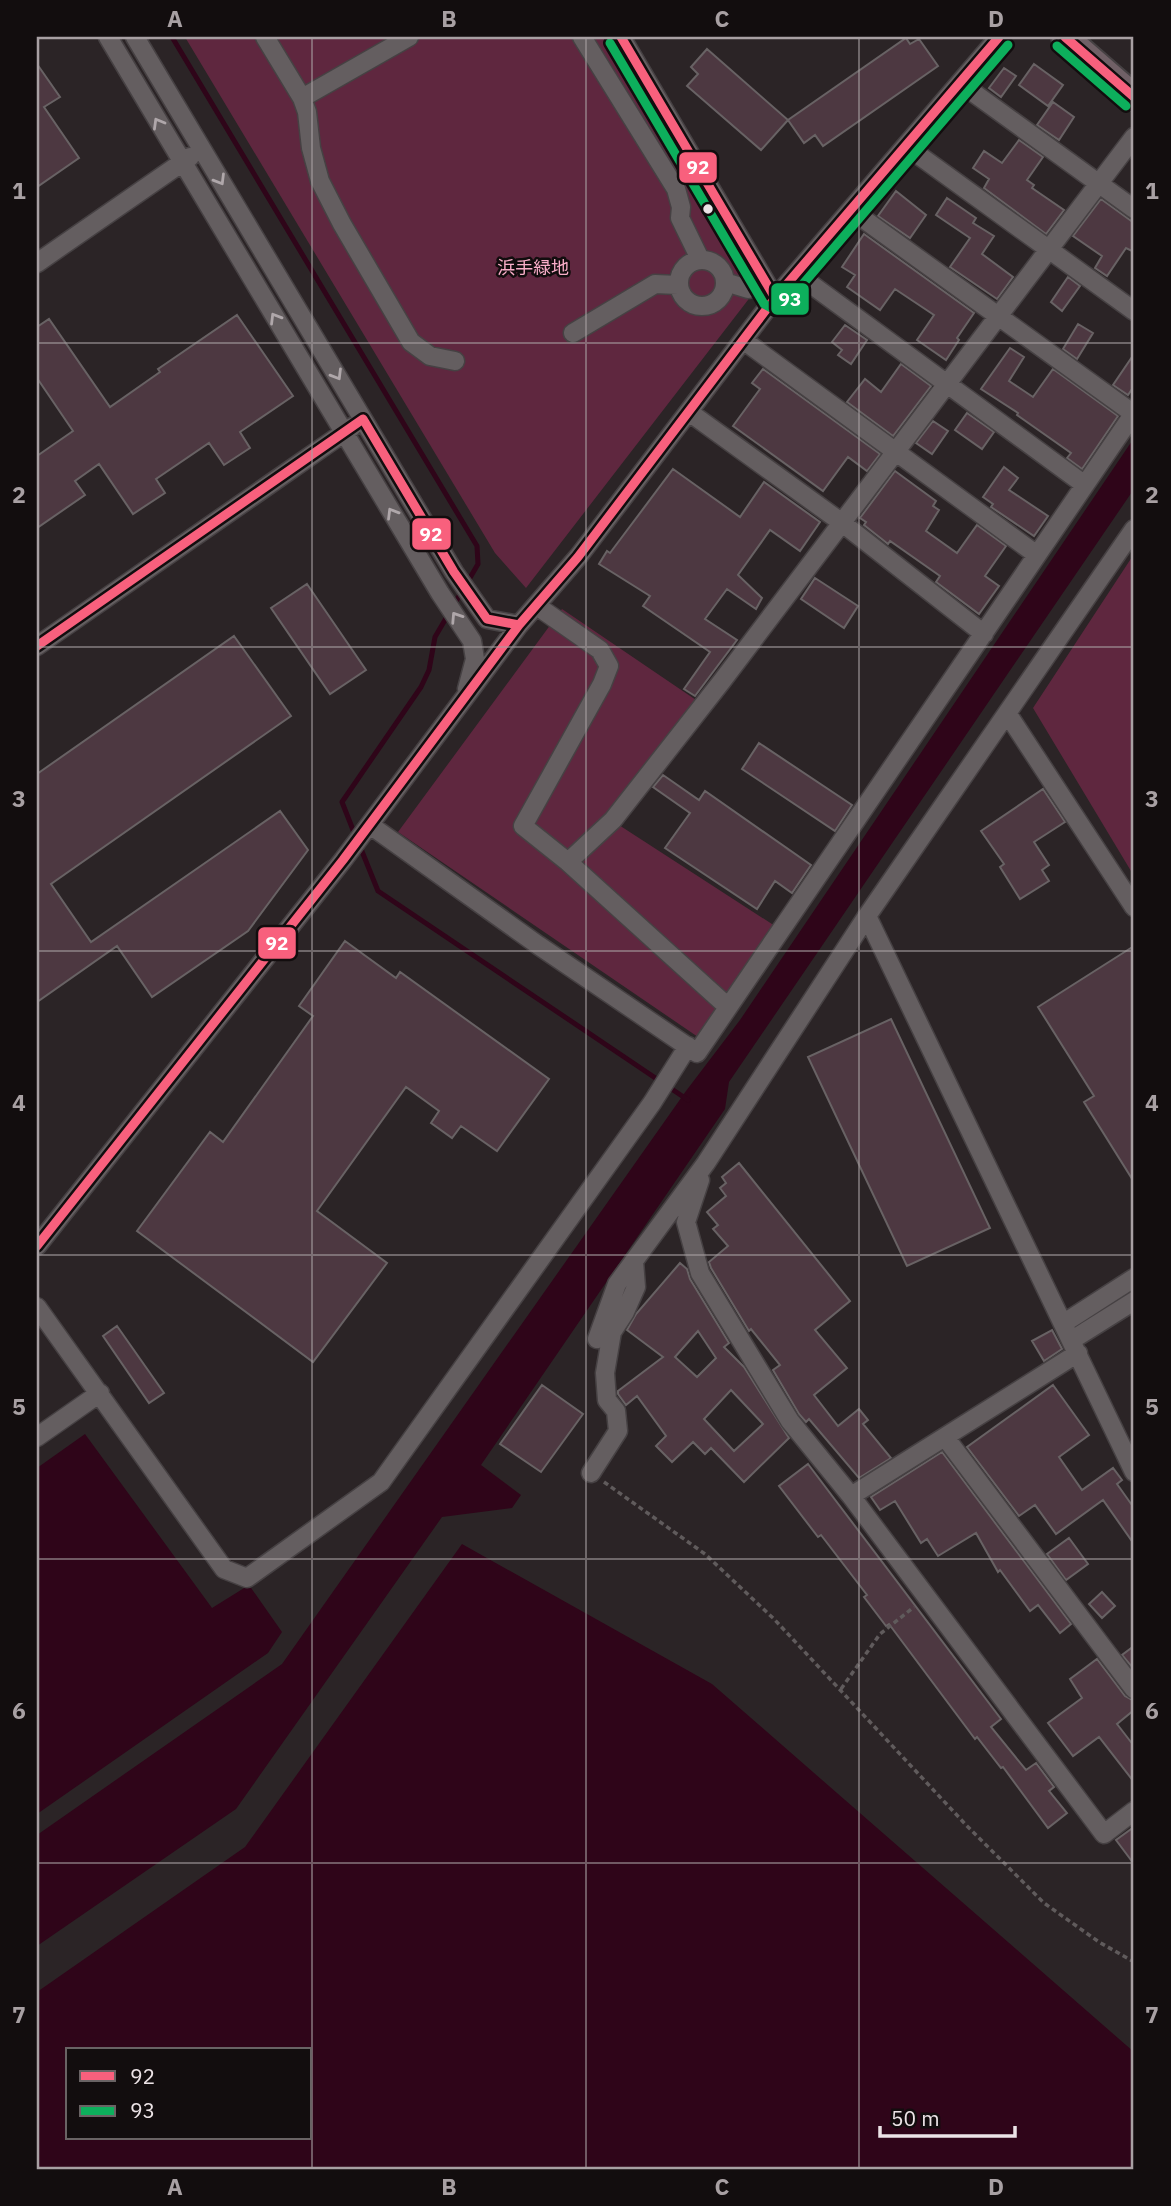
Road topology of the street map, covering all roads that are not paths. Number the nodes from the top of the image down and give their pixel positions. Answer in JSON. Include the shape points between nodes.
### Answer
{"nodes":[{"id":1,"x":108,"y":37,"type":"edge"},
{"id":2,"x":135,"y":37,"type":"edge"},
{"id":3,"x":265,"y":37,"type":"edge"},
{"id":4,"x":409,"y":37,"type":"edge"},
{"id":5,"x":582,"y":37,"type":"edge"},
{"id":6,"x":621,"y":37,"type":"edge"},
{"id":7,"x":999,"y":37,"type":"edge"},
{"id":8,"x":1065,"y":37,"type":"edge"},
{"id":9,"x":1092,"y":37,"type":"edge"},
{"id":10,"x":1134,"y":75,"type":"edge"},
{"id":11,"x":960,"y":83,"type":"junction"},
{"id":12,"x":1134,"y":97,"type":"edge"},
{"id":13,"x":302,"y":98,"type":"junction"},
{"id":14,"x":1134,"y":137,"type":"edge"},
{"id":15,"x":906,"y":146,"type":"junction"},
{"id":16,"x":202,"y":149,"type":"junction"},
{"id":17,"x":182,"y":162,"type":"junction"},
{"id":18,"x":1099,"y":183,"type":"junction"},
{"id":19,"x":1134,"y":208,"type":"edge"},
{"id":20,"x":851,"y":210,"type":"junction"},
{"id":21,"x":1049,"y":249,"type":"junction"},
{"id":22,"x":700,"y":259,"type":"junction"},
{"id":23,"x":37,"y":263,"type":"edge"},
{"id":24,"x":797,"y":274,"type":"junction"},
{"id":25,"x":764,"y":281,"type":"junction"},
{"id":26,"x":725,"y":282,"type":"junction"},
{"id":27,"x":678,"y":285,"type":"junction"},
{"id":28,"x":775,"y":298,"type":"junction"},
{"id":29,"x":1134,"y":311,"type":"edge"},
{"id":30,"x":998,"y":316,"type":"junction"},
{"id":31,"x":573,"y":332,"type":"dead end"},
{"id":32,"x":743,"y":340,"type":"junction"},
{"id":33,"x":454,"y":361,"type":"dead end"},
{"id":34,"x":946,"y":383,"type":"junction"},
{"id":35,"x":689,"y":412,"type":"junction"},
{"id":36,"x":1134,"y":413,"type":"edge"},
{"id":37,"x":363,"y":419,"type":"junction"},
{"id":38,"x":344,"y":432,"type":"junction"},
{"id":39,"x":895,"y":451,"type":"junction"},
{"id":40,"x":1086,"y":485,"type":"junction"},
{"id":41,"x":841,"y":522,"type":"junction"},
{"id":42,"x":1134,"y":529,"type":"edge"},
{"id":43,"x":1037,"y":555,"type":"junction"},
{"id":44,"x":537,"y":606,"type":"junction"},
{"id":45,"x":520,"y":625,"type":"junction"},
{"id":46,"x":984,"y":634,"type":"junction"},
{"id":47,"x":472,"y":641,"type":"junction"},
{"id":48,"x":37,"y":646,"type":"edge"},
{"id":49,"x":500,"y":651,"type":"junction"},
{"id":50,"x":465,"y":700,"type":"junction"},
{"id":51,"x":1007,"y":713,"type":"junction"},
{"id":52,"x":370,"y":825,"type":"junction"},
{"id":53,"x":568,"y":862,"type":"junction"},
{"id":54,"x":1134,"y":906,"type":"edge"},
{"id":55,"x":867,"y":916,"type":"junction"},
{"id":56,"x":728,"y":1007,"type":"junction"},
{"id":57,"x":688,"y":1046,"type":"junction"},
{"id":58,"x":706,"y":1163,"type":"junction"},
{"id":59,"x":37,"y":1246,"type":"edge"},
{"id":60,"x":634,"y":1261,"type":"junction"},
{"id":61,"x":1134,"y":1278,"type":"edge"},
{"id":62,"x":1134,"y":1301,"type":"edge"},
{"id":63,"x":37,"y":1307,"type":"edge"},
{"id":64,"x":597,"y":1339,"type":"dead end"},
{"id":65,"x":1071,"y":1339,"type":"junction"},
{"id":66,"x":100,"y":1393,"type":"junction"},
{"id":67,"x":37,"y":1437,"type":"edge"},
{"id":68,"x":945,"y":1437,"type":"junction"},
{"id":69,"x":1134,"y":1472,"type":"edge"},
{"id":70,"x":590,"y":1473,"type":"road end"},
{"id":71,"x":851,"y":1496,"type":"junction"},
{"id":72,"x":1134,"y":1689,"type":"edge"},
{"id":73,"x":1134,"y":1811,"type":"edge"}],
"edges":[{"from":17,"to":1,"type":"street","one_way":true},
{"from":2,"to":16,"type":"street"},
{"from":3,"to":13,"type":"street"},
{"from":4,"to":13,"type":"street"},
{"from":5,"to":22,"type":"street","via":[[676,189],[680,218]]},
{"from":6,"to":25,"type":"street"},
{"from":7,"to":11,"type":"street"},
{"from":8,"to":12,"type":"highway"},
{"from":9,"to":10,"type":"highway"},
{"from":11,"to":15,"type":"street"},
{"from":11,"to":18,"type":"street"},
{"from":13,"to":33,"type":"street","via":[[320,181],[342,224],[411,342],[430,356]]},
{"from":14,"to":18,"type":"street"},
{"from":15,"to":20,"type":"street"},
{"from":15,"to":21,"type":"street"},
{"from":16,"to":17,"type":"street"},
{"from":16,"to":37,"type":"street","one_way":true},
{"from":17,"to":23,"type":"street"},
{"from":38,"to":17,"type":"street","one_way":true},
{"from":18,"to":19,"type":"street"},
{"from":18,"to":21,"type":"street"},
{"from":20,"to":24,"type":"street"},
{"from":20,"to":30,"type":"street"},
{"from":21,"to":29,"type":"street"},
{"from":21,"to":30,"type":"street"},
{"from":22,"to":26,"type":"street","via":[[722,270]]},
{"from":22,"to":27,"type":"street","via":[[684,268]]},
{"from":24,"to":28,"type":"street"},
{"from":24,"to":34,"type":"street"},
{"from":25,"to":26,"type":"street","via":[[748,289]]},
{"from":25,"to":28,"type":"street"},
{"from":26,"to":27,"type":"street","via":[[721,296],[703,305],[684,298]]},
{"from":27,"to":31,"type":"street","via":[[655,284]]},
{"from":28,"to":32,"type":"street"},
{"from":30,"to":34,"type":"street"},
{"from":30,"to":36,"type":"street"},
{"from":32,"to":35,"type":"street"},
{"from":32,"to":39,"type":"street"},
{"from":34,"to":39,"type":"street"},
{"from":34,"to":40,"type":"street"},
{"from":35,"to":41,"type":"street"},
{"from":35,"to":44,"type":"street"},
{"from":36,"to":40,"type":"street"},
{"from":37,"to":38,"type":"street"},
{"from":37,"to":45,"type":"street","via":[[487,620]]},
{"from":47,"to":38,"type":"street","one_way":true},
{"from":38,"to":48,"type":"street"},
{"from":39,"to":41,"type":"street"},
{"from":39,"to":43,"type":"street"},
{"from":40,"to":43,"type":"street"},
{"from":41,"to":46,"type":"street"},
{"from":41,"to":53,"type":"street","via":[[613,820]]},
{"from":42,"to":51,"type":"street"},
{"from":43,"to":46,"type":"street"},
{"from":44,"to":45,"type":"street"},
{"from":44,"to":53,"type":"street","via":[[600,650],[609,666],[523,826]]},
{"from":45,"to":49,"type":"street"},
{"from":46,"to":56,"type":"street"},
{"from":47,"to":49,"type":"street"},
{"from":47,"to":50,"type":"street","via":[[475,659]]},
{"from":49,"to":50,"type":"street"},
{"from":50,"to":52,"type":"street"},
{"from":51,"to":54,"type":"street"},
{"from":51,"to":55,"type":"street"},
{"from":52,"to":57,"type":"street"},
{"from":52,"to":59,"type":"street"},
{"from":53,"to":56,"type":"street"},
{"from":55,"to":58,"type":"street"},
{"from":55,"to":65,"type":"street"},
{"from":56,"to":57,"type":"street","via":[[697,1053]]},
{"from":57,"to":66,"type":"street","via":[[381,1482],[247,1578],[224,1569]]},
{"from":58,"to":60,"type":"street"},
{"from":58,"to":71,"type":"street","via":[[686,1222],[700,1273],[790,1421]]},
{"from":60,"to":64,"type":"street","via":[[617,1284]]},
{"from":60,"to":70,"type":"street","via":[[636,1287],[612,1332],[605,1373],[607,1400],[616,1412],[618,1431]]},
{"from":61,"to":65,"type":"street"},
{"from":62,"to":65,"type":"street"},
{"from":63,"to":66,"type":"street"},
{"from":65,"to":68,"type":"street"},
{"from":65,"to":69,"type":"street"},
{"from":66,"to":67,"type":"street"},
{"from":68,"to":71,"type":"street"},
{"from":68,"to":72,"type":"street"},
{"from":71,"to":73,"type":"street","via":[[1104,1834]]}]}
